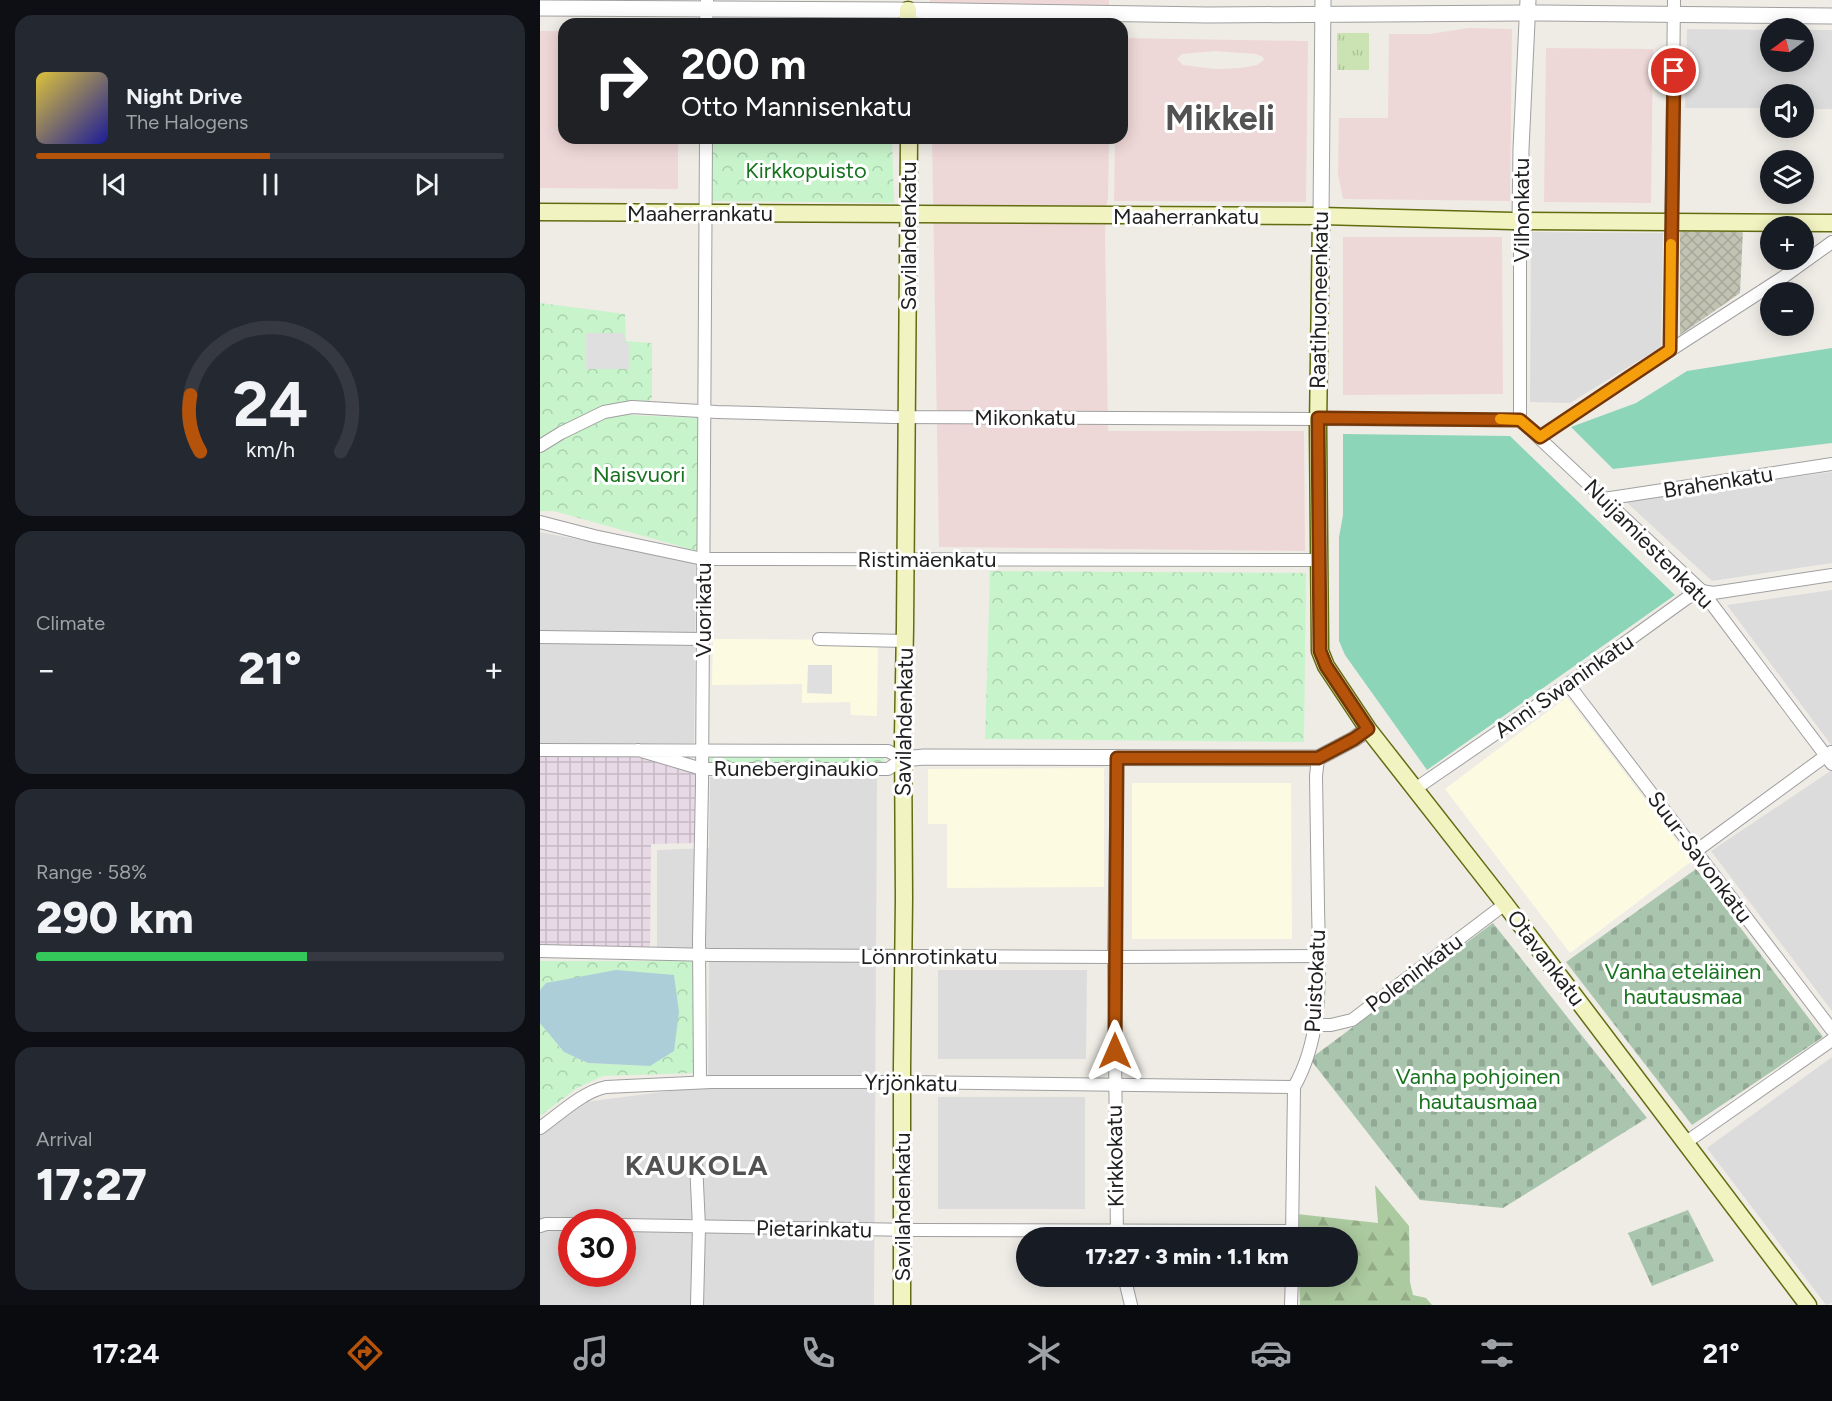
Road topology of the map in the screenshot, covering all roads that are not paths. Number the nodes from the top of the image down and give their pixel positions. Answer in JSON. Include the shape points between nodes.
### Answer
{"nodes":[{"id":1,"x":1528,"y":7,"type":"edge"},
{"id":2,"x":540,"y":8,"type":"edge"},
{"id":3,"x":1323,"y":8,"type":"edge"},
{"id":4,"x":1674,"y":8,"type":"edge"},
{"id":5,"x":706,"y":11,"type":"edge"},
{"id":6,"x":1832,"y":16,"type":"edge"},
{"id":7,"x":908,"y":17,"type":"edge"},
{"id":8,"x":706,"y":144,"type":"edge"},
{"id":9,"x":909,"y":144,"type":"edge"},
{"id":10,"x":540,"y":212,"type":"edge"},
{"id":11,"x":706,"y":213,"type":"junction"},
{"id":12,"x":908,"y":215,"type":"junction"},
{"id":13,"x":1321,"y":216,"type":"junction"},
{"id":14,"x":1520,"y":221,"type":"junction"},
{"id":15,"x":1671,"y":221,"type":"junction"},
{"id":16,"x":1832,"y":223,"type":"edge"},
{"id":17,"x":1832,"y":242,"type":"edge"},
{"id":18,"x":1670,"y":350,"type":"junction"},
{"id":19,"x":705,"y":411,"type":"junction"},
{"id":20,"x":906,"y":417,"type":"junction"},
{"id":21,"x":1318,"y":418,"type":"junction"},
{"id":22,"x":1520,"y":420,"type":"junction"},
{"id":23,"x":1540,"y":437,"type":"junction"},
{"id":24,"x":540,"y":446,"type":"edge"},
{"id":25,"x":1832,"y":464,"type":"edge"},
{"id":26,"x":1604,"y":499,"type":"junction"},
{"id":27,"x":540,"y":522,"type":"edge"},
{"id":28,"x":703,"y":559,"type":"junction"},
{"id":29,"x":905,"y":559,"type":"junction"},
{"id":30,"x":1318,"y":560,"type":"junction"},
{"id":31,"x":1832,"y":575,"type":"edge"},
{"id":32,"x":1702,"y":591,"type":"junction"},
{"id":33,"x":540,"y":637,"type":"edge"},
{"id":34,"x":702,"y":639,"type":"junction"},
{"id":35,"x":819,"y":639,"type":"dead end"},
{"id":36,"x":905,"y":641,"type":"junction"},
{"id":37,"x":1568,"y":684,"type":"junction"},
{"id":38,"x":1368,"y":729,"type":"junction"},
{"id":39,"x":540,"y":750,"type":"edge"},
{"id":40,"x":638,"y":750,"type":"junction"},
{"id":41,"x":703,"y":750,"type":"junction"},
{"id":42,"x":1830,"y":757,"type":"edge"},
{"id":43,"x":1117,"y":758,"type":"junction"},
{"id":44,"x":1318,"y":758,"type":"junction"},
{"id":45,"x":903,"y":759,"type":"junction"},
{"id":46,"x":702,"y":769,"type":"junction"},
{"id":47,"x":1421,"y":785,"type":"junction"},
{"id":48,"x":1696,"y":851,"type":"junction"},
{"id":49,"x":1505,"y":903,"type":"junction"},
{"id":50,"x":540,"y":951,"type":"edge"},
{"id":51,"x":699,"y":954,"type":"junction"},
{"id":52,"x":904,"y":955,"type":"junction"},
{"id":53,"x":1319,"y":956,"type":"junction"},
{"id":54,"x":1114,"y":957,"type":"junction"},
{"id":55,"x":1316,"y":1025,"type":"junction"},
{"id":56,"x":1832,"y":1030,"type":"edge"},
{"id":57,"x":1832,"y":1040,"type":"edge"},
{"id":58,"x":700,"y":1082,"type":"junction"},
{"id":59,"x":902,"y":1082,"type":"junction"},
{"id":60,"x":1115,"y":1086,"type":"junction"},
{"id":61,"x":1294,"y":1087,"type":"junction"},
{"id":62,"x":540,"y":1128,"type":"edge"},
{"id":63,"x":1691,"y":1139,"type":"junction"},
{"id":64,"x":696,"y":1162,"type":"dead end"},
{"id":65,"x":558,"y":1224,"type":"edge"},
{"id":66,"x":540,"y":1226,"type":"edge"},
{"id":67,"x":636,"y":1226,"type":"edge"},
{"id":68,"x":699,"y":1227,"type":"junction"},
{"id":69,"x":1117,"y":1227,"type":"edge"},
{"id":70,"x":1293,"y":1227,"type":"edge"},
{"id":71,"x":903,"y":1230,"type":"junction"},
{"id":72,"x":1016,"y":1232,"type":"edge"},
{"id":73,"x":1127,"y":1287,"type":"edge"},
{"id":74,"x":1292,"y":1287,"type":"edge"},
{"id":75,"x":696,"y":1305,"type":"edge"},
{"id":76,"x":902,"y":1305,"type":"edge"},
{"id":77,"x":1131,"y":1305,"type":"edge"},
{"id":78,"x":1291,"y":1305,"type":"edge"},
{"id":79,"x":1808,"y":1305,"type":"edge"}],
"edges":[{"from":1,"to":3,"type":"street"},
{"from":1,"to":4,"type":"street"},
{"from":1,"to":14,"type":"street","name":"Vilhonkatu"},
{"from":2,"to":5,"type":"street"},
{"from":3,"to":7,"type":"street"},
{"from":3,"to":13,"type":"street","name":"Raatihuoneenkatu"},
{"from":4,"to":6,"type":"street"},
{"from":4,"to":15,"type":"street"},
{"from":5,"to":7,"type":"street"},
{"from":8,"to":11,"type":"street","name":"Vuorikatu"},
{"from":9,"to":12,"type":"main road","name":"Savilahdenkatu"},
{"from":10,"to":11,"type":"main road","name":"Maaherrankatu"},
{"from":11,"to":12,"type":"main road","name":"Maaherrankatu"},
{"from":11,"to":19,"type":"street","name":"Vuorikatu"},
{"from":12,"to":13,"type":"main road","name":"Maaherrankatu"},
{"from":12,"to":20,"type":"main road","name":"Savilahdenkatu"},
{"from":13,"to":14,"type":"main road","name":"Maaherrankatu"},
{"from":13,"to":21,"type":"main road","name":"Raatihuoneenkatu"},
{"from":14,"to":15,"type":"main road","name":"Maaherrankatu"},
{"from":14,"to":22,"type":"street","name":"Vilhonkatu"},
{"from":15,"to":16,"type":"main road","name":"Maaherrankatu"},
{"from":15,"to":18,"type":"street"},
{"from":17,"to":18,"type":"street"},
{"from":18,"to":23,"type":"street"},
{"from":19,"to":20,"type":"street","name":"Mikonkatu"},
{"from":19,"to":24,"type":"street","name":"Mikonkatu","via":[[632,407],[604,412]]},
{"from":19,"to":28,"type":"street","name":"Vuorikatu"},
{"from":20,"to":21,"type":"street","name":"Mikonkatu"},
{"from":20,"to":29,"type":"main road","name":"Savilahdenkatu"},
{"from":21,"to":22,"type":"street","name":"Mikonkatu"},
{"from":21,"to":30,"type":"main road","name":"Raatihuoneenkatu"},
{"from":22,"to":23,"type":"street","name":"Nuijamiestenkatu"},
{"from":23,"to":26,"type":"street","name":"Nuijamiestenkatu"},
{"from":25,"to":26,"type":"street","name":"Brahenkatu"},
{"from":26,"to":32,"type":"street","name":"Nuijamiestenkatu"},
{"from":27,"to":28,"type":"street","name":"Ristimäenkatu"},
{"from":28,"to":29,"type":"street","name":"Ristimäenkatu"},
{"from":28,"to":34,"type":"street","name":"Vuorikatu"},
{"from":29,"to":30,"type":"street","name":"Ristimäenkatu"},
{"from":29,"to":36,"type":"main road","name":"Savilahdenkatu"},
{"from":30,"to":38,"type":"main road","name":"Raatihuoneenkatu","via":[[1320,651]]},
{"from":31,"to":32,"type":"street","via":[[1713,593]]},
{"from":32,"to":37,"type":"street","name":"Anni Swaninkatu"},
{"from":32,"to":42,"type":"street","name":"Nuijamiestenkatu"},
{"from":33,"to":34,"type":"street"},
{"from":34,"to":41,"type":"street","name":"Vuorikatu"},
{"from":35,"to":36,"type":"street"},
{"from":36,"to":45,"type":"main road","name":"Savilahdenkatu"},
{"from":37,"to":47,"type":"street","name":"Anni Swaninkatu"},
{"from":37,"to":48,"type":"street","name":"Suur-Savonkatu"},
{"from":38,"to":44,"type":"street"},
{"from":38,"to":47,"type":"main road","name":"Otavankatu"},
{"from":39,"to":40,"type":"street"},
{"from":40,"to":41,"type":"street","name":"Runeberginaukio"},
{"from":40,"to":46,"type":"street","name":"Runeberginaukio"},
{"from":41,"to":45,"type":"street","name":"Runeberginaukio","via":[[888,751]]},
{"from":41,"to":46,"type":"street","name":"Vuorikatu"},
{"from":42,"to":48,"type":"street"},
{"from":43,"to":44,"type":"street"},
{"from":43,"to":45,"type":"street"},
{"from":43,"to":54,"type":"street","name":"Kirkkokatu"},
{"from":44,"to":53,"type":"street","name":"Puistokatu"},
{"from":45,"to":46,"type":"street","name":"Runeberginaukio","via":[[888,769]]},
{"from":45,"to":52,"type":"main road","name":"Savilahdenkatu"},
{"from":46,"to":51,"type":"street","name":"Vuorikatu"},
{"from":47,"to":49,"type":"main road","name":"Otavankatu"},
{"from":48,"to":56,"type":"street","name":"Suur-Savonkatu"},
{"from":49,"to":55,"type":"street","name":"Poleninkatu","via":[[1352,1020]]},
{"from":49,"to":63,"type":"main road","name":"Otavankatu"},
{"from":50,"to":51,"type":"street","name":"Lönnrotinkatu"},
{"from":51,"to":52,"type":"street","name":"Lönnrotinkatu"},
{"from":51,"to":58,"type":"street","name":"Vuorikatu"},
{"from":52,"to":54,"type":"street","name":"Lönnrotinkatu"},
{"from":52,"to":59,"type":"main road","name":"Savilahdenkatu"},
{"from":53,"to":54,"type":"street","name":"Lönnrotinkatu"},
{"from":53,"to":55,"type":"street","name":"Puistokatu"},
{"from":54,"to":60,"type":"street","name":"Kirkkokatu"},
{"from":55,"to":61,"type":"street","name":"Puistokatu"},
{"from":57,"to":63,"type":"street"},
{"from":58,"to":59,"type":"street","name":"Yrjönkatu"},
{"from":58,"to":62,"type":"street","name":"Yrjönkatu","via":[[596,1089]]},
{"from":59,"to":60,"type":"street","name":"Yrjönkatu"},
{"from":59,"to":71,"type":"main road","name":"Savilahdenkatu"},
{"from":60,"to":61,"type":"street","name":"Yrjönkatu"},
{"from":60,"to":69,"type":"street","name":"Kirkkokatu"},
{"from":61,"to":70,"type":"street","name":"Puistokatu"},
{"from":63,"to":79,"type":"main road","name":"Otavankatu"},
{"from":64,"to":68,"type":"street"},
{"from":65,"to":66,"type":"street"},
{"from":67,"to":68,"type":"street","name":"Pietarinkatu"},
{"from":68,"to":71,"type":"street","name":"Pietarinkatu"},
{"from":68,"to":75,"type":"street"},
{"from":71,"to":72,"type":"street","name":"Pietarinkatu"},
{"from":71,"to":76,"type":"main road","name":"Savilahdenkatu"},
{"from":73,"to":77,"type":"street"},
{"from":74,"to":78,"type":"street"}]}
